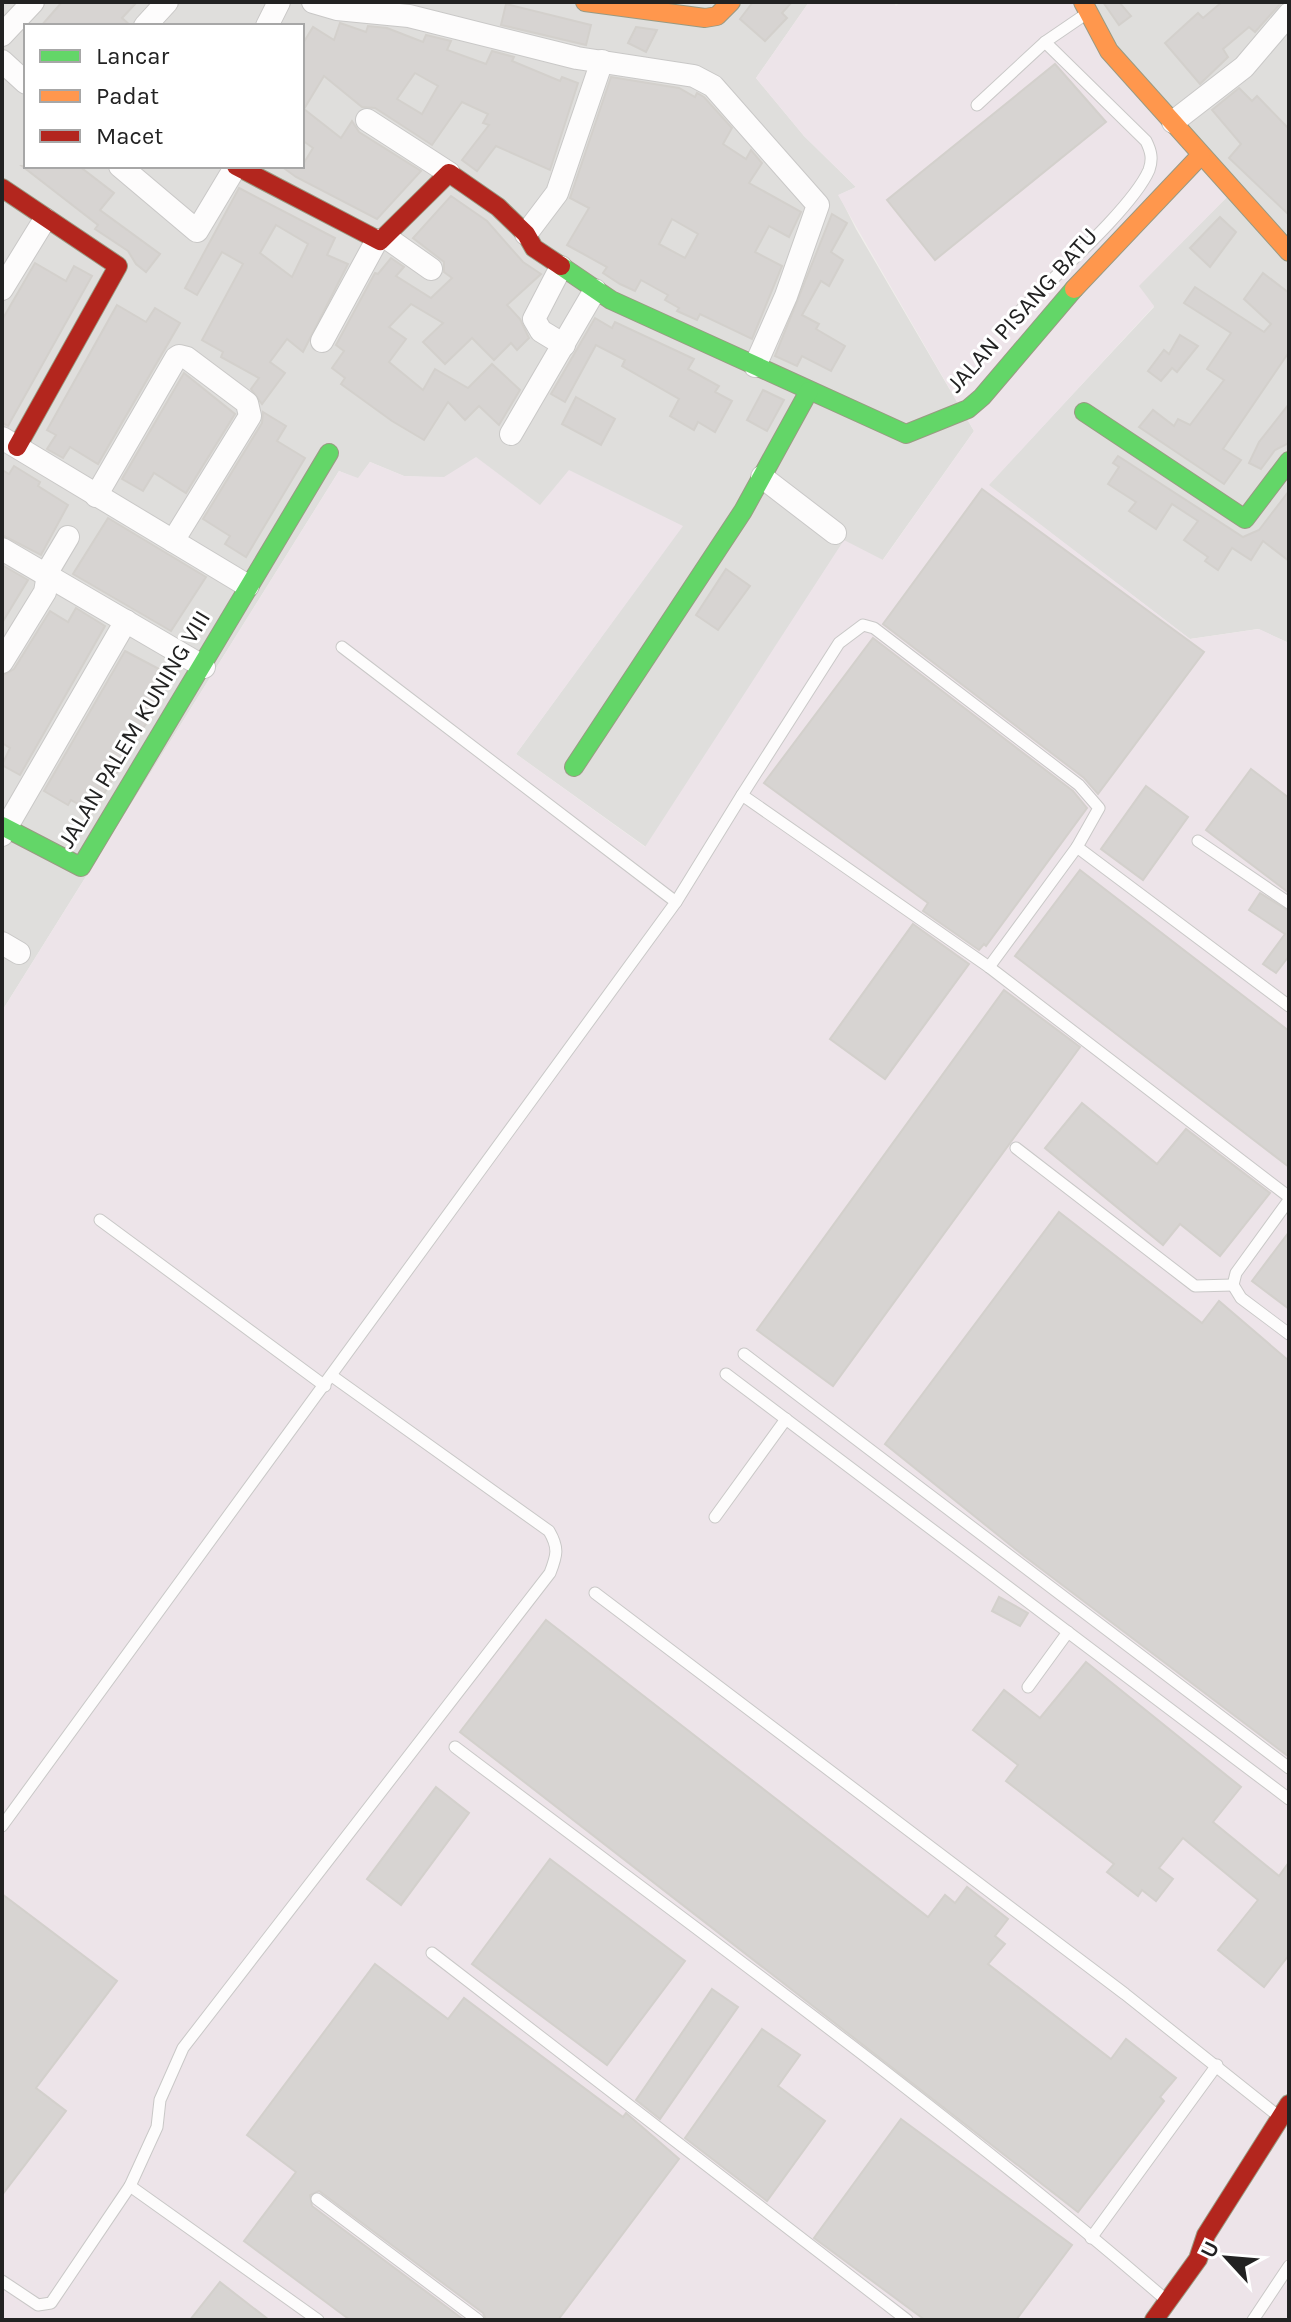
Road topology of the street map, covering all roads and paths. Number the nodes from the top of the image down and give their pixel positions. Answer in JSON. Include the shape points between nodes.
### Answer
{"nodes":[{"id":1,"x":33,"y":2,"type":"edge"},
{"id":2,"x":167,"y":2,"type":"edge"},
{"id":3,"x":279,"y":2,"type":"edge"},
{"id":4,"x":313,"y":2,"type":"edge"},
{"id":5,"x":588,"y":2,"type":"edge"},
{"id":6,"x":731,"y":2,"type":"edge"},
{"id":7,"x":1084,"y":8,"type":"edge"},
{"id":8,"x":1289,"y":14,"type":"edge"},
{"id":9,"x":147,"y":24,"type":"edge"},
{"id":10,"x":268,"y":24,"type":"edge"},
{"id":11,"x":2,"y":35,"type":"edge"},
{"id":12,"x":1045,"y":42,"type":"junction"},
{"id":13,"x":2,"y":61,"type":"edge"},
{"id":14,"x":602,"y":61,"type":"junction"},
{"id":15,"x":24,"y":81,"type":"edge"},
{"id":16,"x":977,"y":105,"type":"dead end"},
{"id":17,"x":367,"y":120,"type":"dead end"},
{"id":18,"x":1173,"y":122,"type":"junction"},
{"id":19,"x":1201,"y":155,"type":"junction"},
{"id":20,"x":122,"y":168,"type":"edge"},
{"id":21,"x":235,"y":168,"type":"edge"},
{"id":22,"x":240,"y":168,"type":"edge"},
{"id":23,"x":449,"y":173,"type":"junction"},
{"id":24,"x":2,"y":188,"type":"edge"},
{"id":25,"x":45,"y":219,"type":"junction"},
{"id":26,"x":526,"y":234,"type":"junction"},
{"id":27,"x":382,"y":239,"type":"junction"},
{"id":28,"x":1289,"y":252,"type":"edge"},
{"id":29,"x":561,"y":267,"type":"junction"},
{"id":30,"x":431,"y":269,"type":"dead end"},
{"id":31,"x":2,"y":289,"type":"edge"},
{"id":32,"x":595,"y":290,"type":"junction"},
{"id":33,"x":1019,"y":312,"type":"dead end"},
{"id":34,"x":322,"y":341,"type":"dead end"},
{"id":35,"x":564,"y":345,"type":"junction"},
{"id":36,"x":755,"y":366,"type":"junction"},
{"id":37,"x":809,"y":391,"type":"junction"},
{"id":38,"x":1084,"y":412,"type":"dead end"},
{"id":39,"x":511,"y":434,"type":"dead end"},
{"id":40,"x":10,"y":443,"type":"edge"},
{"id":41,"x":329,"y":453,"type":"dead end"},
{"id":42,"x":1289,"y":461,"type":"edge"},
{"id":43,"x":762,"y":477,"type":"junction"},
{"id":44,"x":96,"y":496,"type":"junction"},
{"id":45,"x":835,"y":533,"type":"dead end"},
{"id":46,"x":68,"y":537,"type":"dead end"},
{"id":47,"x":173,"y":541,"type":"junction"},
{"id":48,"x":2,"y":549,"type":"edge"},
{"id":49,"x":47,"y":577,"type":"junction"},
{"id":50,"x":248,"y":586,"type":"junction"},
{"id":51,"x":126,"y":621,"type":"junction"},
{"id":52,"x":342,"y":647,"type":"dead end"},
{"id":53,"x":2,"y":662,"type":"edge"},
{"id":54,"x":204,"y":667,"type":"junction"},
{"id":55,"x":574,"y":767,"type":"dead end"},
{"id":56,"x":742,"y":795,"type":"junction"},
{"id":57,"x":3,"y":830,"type":"edge"},
{"id":58,"x":1198,"y":841,"type":"dead end"},
{"id":59,"x":1077,"y":847,"type":"junction"},
{"id":60,"x":676,"y":902,"type":"junction"},
{"id":61,"x":1289,"y":903,"type":"edge"},
{"id":62,"x":989,"y":967,"type":"junction"},
{"id":63,"x":1289,"y":1006,"type":"edge"},
{"id":64,"x":1016,"y":1148,"type":"dead end"},
{"id":65,"x":1289,"y":1198,"type":"edge"},
{"id":66,"x":100,"y":1220,"type":"dead end"},
{"id":67,"x":1233,"y":1285,"type":"junction"},
{"id":68,"x":1289,"y":1334,"type":"edge"},
{"id":69,"x":744,"y":1354,"type":"dead end"},
{"id":70,"x":726,"y":1374,"type":"dead end"},
{"id":71,"x":329,"y":1381,"type":"junction"},
{"id":72,"x":786,"y":1419,"type":"junction"},
{"id":73,"x":715,"y":1517,"type":"dead end"},
{"id":74,"x":595,"y":1593,"type":"dead end"},
{"id":75,"x":1068,"y":1632,"type":"junction"},
{"id":76,"x":1028,"y":1687,"type":"dead end"},
{"id":77,"x":455,"y":1747,"type":"dead end"},
{"id":78,"x":1289,"y":1768,"type":"edge"},
{"id":79,"x":1289,"y":1799,"type":"edge"},
{"id":80,"x":2,"y":1826,"type":"edge"},
{"id":81,"x":432,"y":1953,"type":"dead end"},
{"id":82,"x":1217,"y":2065,"type":"junction"},
{"id":83,"x":1284,"y":2110,"type":"edge"},
{"id":84,"x":130,"y":2186,"type":"junction"},
{"id":85,"x":317,"y":2199,"type":"dead end"},
{"id":86,"x":1091,"y":2238,"type":"junction"},
{"id":87,"x":1289,"y":2266,"type":"edge"},
{"id":88,"x":2,"y":2281,"type":"edge"},
{"id":89,"x":1167,"y":2301,"type":"junction"},
{"id":90,"x":318,"y":2320,"type":"edge"},
{"id":91,"x":478,"y":2320,"type":"edge"},
{"id":92,"x":907,"y":2320,"type":"edge"},
{"id":93,"x":1154,"y":2320,"type":"edge"},
{"id":94,"x":1253,"y":2320,"type":"edge"}],
"edges":[{"from":1,"to":11,"type":"street"},
{"from":2,"to":9,"type":"street"},
{"from":3,"to":10,"type":"street"},
{"from":4,"to":14,"type":"street","via":[[409,16]]},
{"from":5,"to":6,"type":"street","via":[[705,18],[717,16]]},
{"from":7,"to":12,"type":"lane"},
{"from":7,"to":18,"type":"street","via":[[1109,51]]},
{"from":8,"to":18,"type":"street","via":[[1244,67]]},
{"from":12,"to":16,"type":"lane"},
{"from":12,"to":33,"type":"lane","via":[[1146,141],[1152,153],[1150,167],[1112,217]]},
{"from":13,"to":15,"type":"street"},
{"from":14,"to":26,"type":"street","via":[[557,193]]},
{"from":14,"to":36,"type":"street","via":[[694,76],[713,86],[818,205]]},
{"from":17,"to":23,"type":"street"},
{"from":18,"to":19,"type":"street"},
{"from":19,"to":28,"type":"street"},
{"from":19,"to":37,"type":"street","name":"JALAN PISANG BATU","via":[[968,409],[906,434]]},
{"from":20,"to":21,"type":"street","via":[[197,231]]},
{"from":22,"to":27,"type":"street"},
{"from":23,"to":26,"type":"street","name":"JALAN PISANG BATU"},
{"from":23,"to":27,"type":"street"},
{"from":24,"to":25,"type":"street"},
{"from":25,"to":31,"type":"street"},
{"from":25,"to":40,"type":"street","via":[[118,269]]},
{"from":26,"to":29,"type":"street","name":"JALAN PISANG BATU","via":[[534,248]]},
{"from":27,"to":30,"type":"street"},
{"from":27,"to":34,"type":"street"},
{"from":29,"to":32,"type":"street","name":"JALAN PISANG BATU"},
{"from":29,"to":35,"type":"street","via":[[534,319],[541,331]]},
{"from":32,"to":35,"type":"street"},
{"from":32,"to":36,"type":"street","name":"JALAN PISANG BATU"},
{"from":35,"to":39,"type":"street"},
{"from":36,"to":37,"type":"street","name":"JALAN PISANG BATU"},
{"from":37,"to":43,"type":"street"},
{"from":38,"to":42,"type":"street","via":[[1245,519]]},
{"from":40,"to":44,"type":"street"},
{"from":41,"to":50,"type":"street","name":"JALAN PALEM KUNING VIII"},
{"from":43,"to":45,"type":"street"},
{"from":43,"to":55,"type":"street"},
{"from":44,"to":47,"type":"street"},
{"from":44,"to":47,"type":"street","via":[[176,358],[187,358],[247,403],[250,416]]},
{"from":46,"to":49,"type":"street"},
{"from":47,"to":50,"type":"street"},
{"from":48,"to":49,"type":"street"},
{"from":49,"to":51,"type":"street"},
{"from":49,"to":53,"type":"street","via":[[45,592]]},
{"from":50,"to":54,"type":"street","name":"JALAN PALEM KUNING VIII"},
{"from":51,"to":54,"type":"street"},
{"from":51,"to":57,"type":"street"},
{"from":52,"to":60,"type":"lane"},
{"from":54,"to":57,"type":"street","name":"JALAN PALEM KUNING VIII","via":[[81,867]]},
{"from":56,"to":59,"type":"lane","via":[[828,657],[863,625],[874,628],[1087,791],[1099,808],[1098,816]]},
{"from":56,"to":60,"type":"lane"},
{"from":56,"to":62,"type":"lane"},
{"from":58,"to":61,"type":"lane"},
{"from":59,"to":62,"type":"lane"},
{"from":59,"to":63,"type":"lane"},
{"from":60,"to":71,"type":"lane"},
{"from":62,"to":65,"type":"lane"},
{"from":64,"to":67,"type":"lane","via":[[1195,1286]]},
{"from":65,"to":67,"type":"lane"},
{"from":66,"to":71,"type":"lane"},
{"from":67,"to":68,"type":"lane","via":[[1241,1298]]},
{"from":69,"to":78,"type":"lane"},
{"from":70,"to":72,"type":"lane"},
{"from":71,"to":80,"type":"lane"},
{"from":71,"to":84,"type":"lane","via":[[549,1531],[558,1555],[550,1573],[430,1732],[183,2048],[160,2100],[157,2127]]},
{"from":72,"to":73,"type":"lane"},
{"from":72,"to":75,"type":"lane"},
{"from":74,"to":82,"type":"lane"},
{"from":75,"to":76,"type":"lane"},
{"from":75,"to":79,"type":"lane"},
{"from":77,"to":86,"type":"lane","via":[[804,2009]]},
{"from":81,"to":92,"type":"lane"},
{"from":82,"to":83,"type":"lane"},
{"from":82,"to":86,"type":"lane"},
{"from":83,"to":89,"type":"street","via":[[1206,2235],[1198,2259]]},
{"from":84,"to":88,"type":"lane","via":[[51,2303],[38,2305]]},
{"from":84,"to":90,"type":"lane"},
{"from":85,"to":91,"type":"lane"},
{"from":86,"to":89,"type":"lane"},
{"from":87,"to":94,"type":"lane"},
{"from":89,"to":93,"type":"street"}]}
